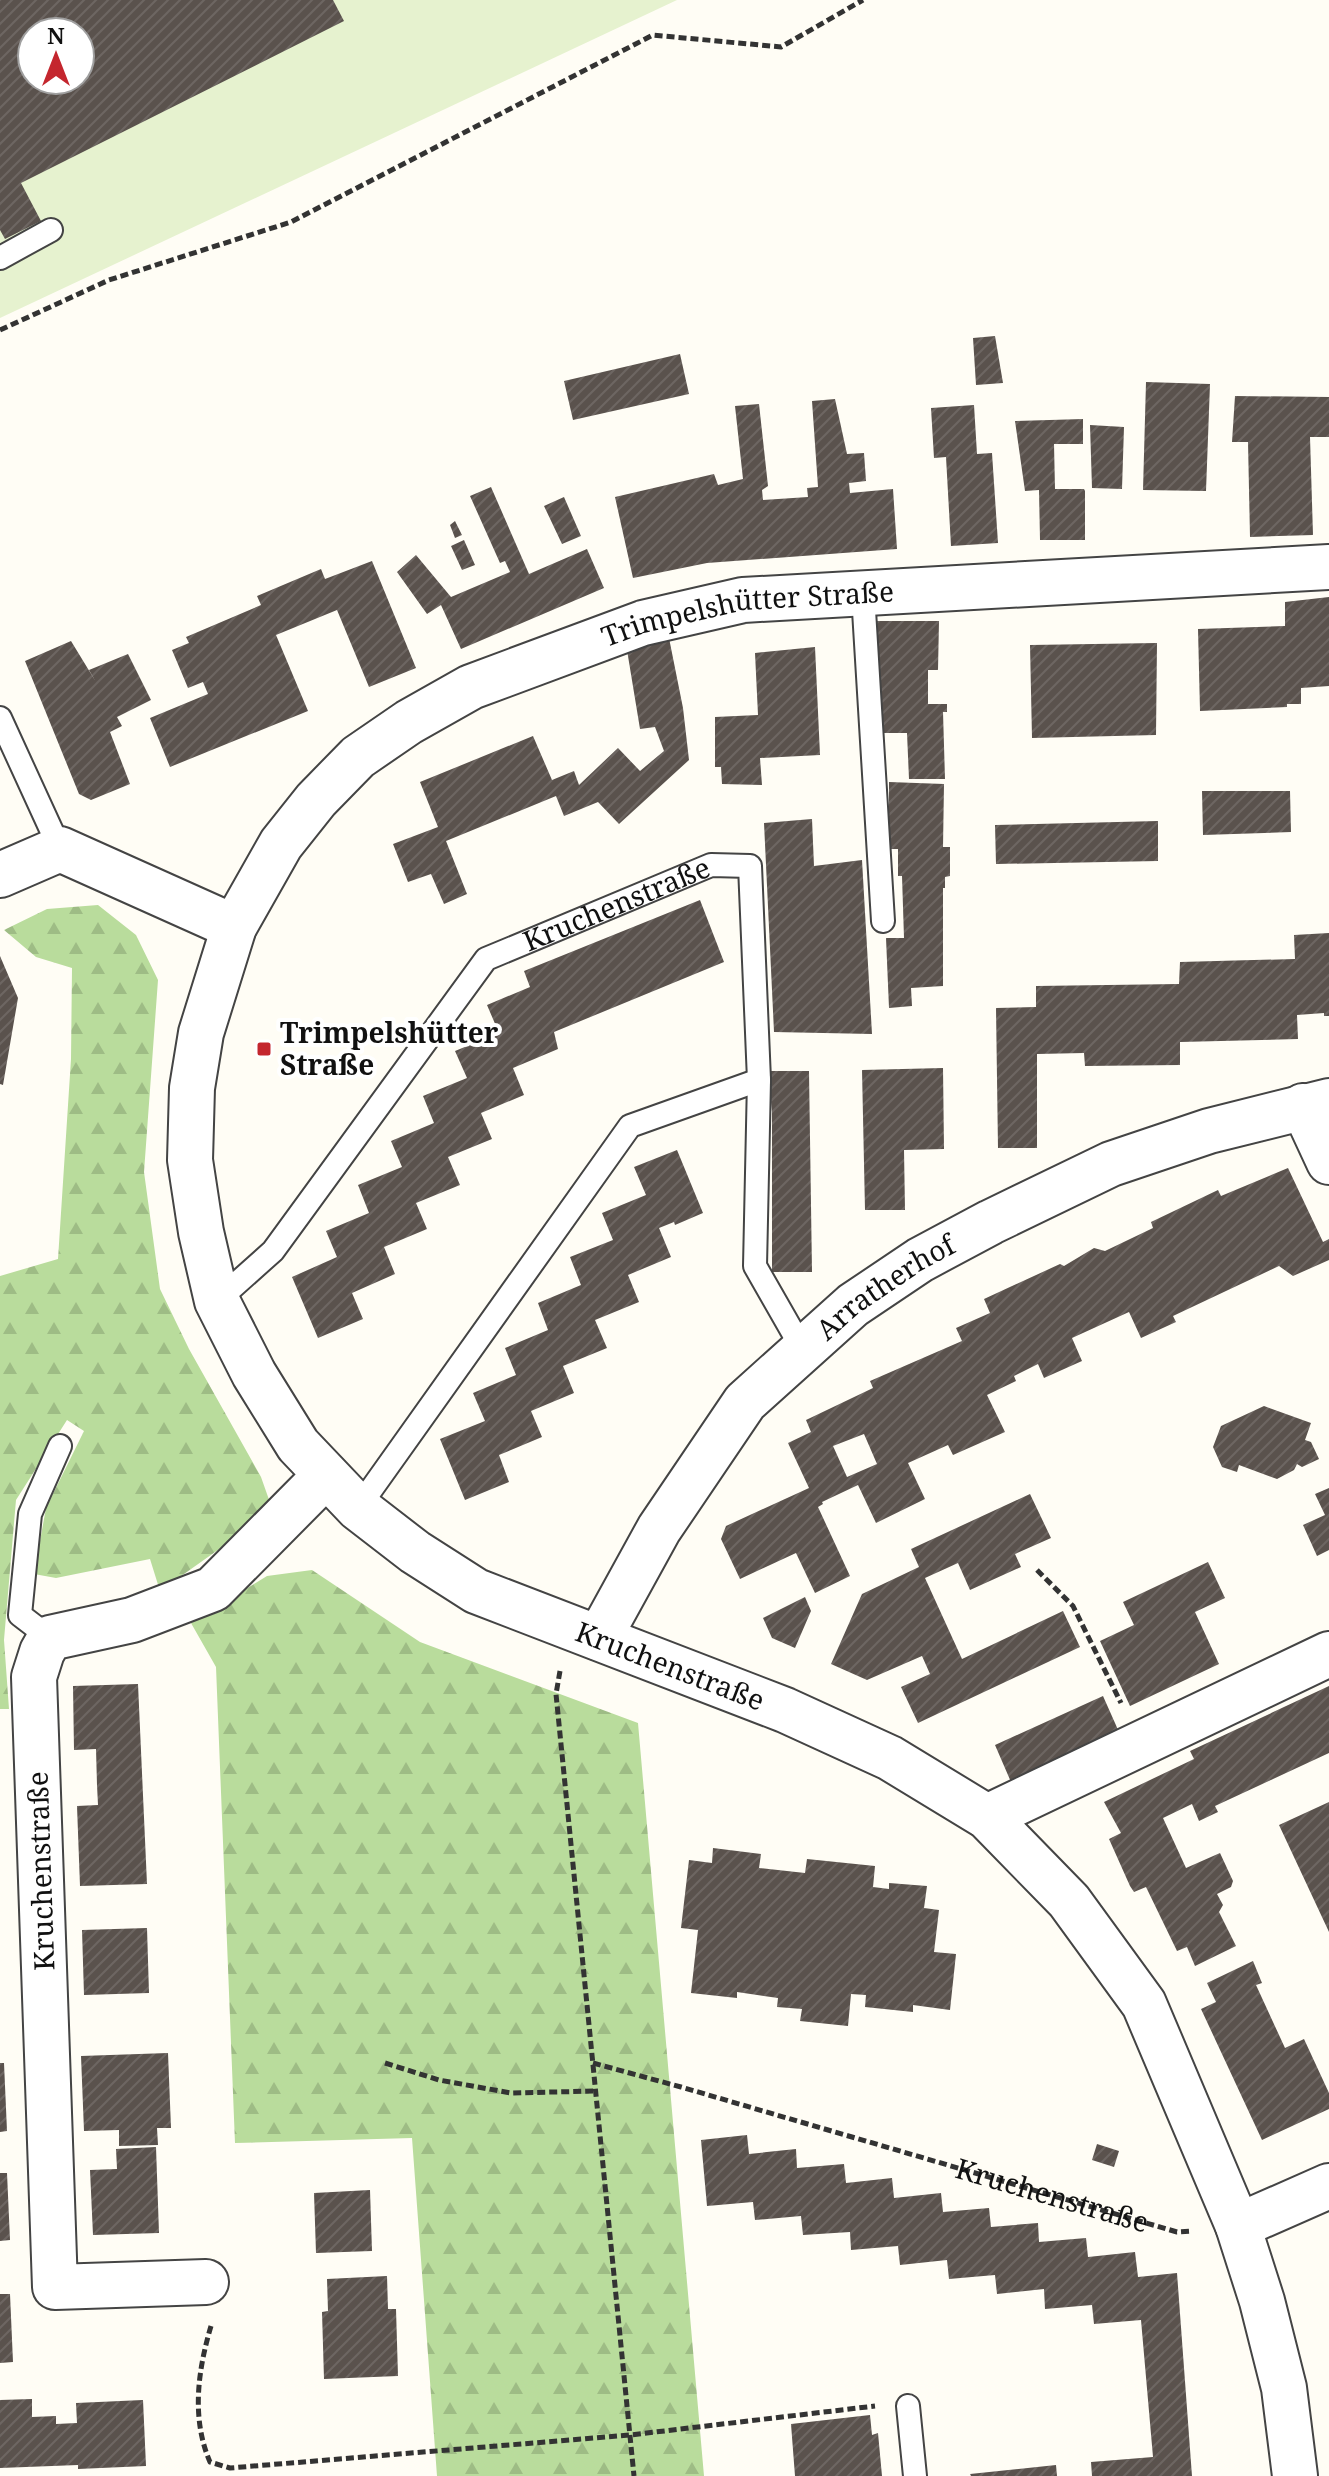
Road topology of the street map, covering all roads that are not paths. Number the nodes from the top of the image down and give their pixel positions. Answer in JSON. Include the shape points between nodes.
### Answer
{"nodes":[{"id":1,"x":51,"y":230,"type":"dead end"},
{"id":2,"x":0,"y":258,"type":"edge"},
{"id":3,"x":1329,"y":567,"type":"edge"},
{"id":4,"x":863,"y":594,"type":"junction"},
{"id":5,"x":0,"y":718,"type":"edge"},
{"id":6,"x":60,"y":849,"type":"junction"},
{"id":7,"x":0,"y":875,"type":"edge"},
{"id":8,"x":883,"y":921,"type":"dead end"},
{"id":9,"x":234,"y":927,"type":"junction"},
{"id":10,"x":759,"y":1080,"type":"junction"},
{"id":11,"x":1316,"y":1104,"type":"edge"},
{"id":12,"x":1329,"y":1162,"type":"edge"},
{"id":13,"x":217,"y":1301,"type":"junction"},
{"id":14,"x":803,"y":1350,"type":"junction"},
{"id":15,"x":60,"y":1446,"type":"dead end"},
{"id":16,"x":326,"y":1475,"type":"junction"},
{"id":17,"x":358,"y":1508,"type":"junction"},
{"id":18,"x":583,"y":1632,"type":"junction"},
{"id":19,"x":50,"y":1638,"type":"junction"},
{"id":20,"x":1329,"y":1654,"type":"edge"},
{"id":21,"x":987,"y":1817,"type":"junction"},
{"id":22,"x":1329,"y":2186,"type":"edge"},
{"id":23,"x":1238,"y":2226,"type":"junction"},
{"id":24,"x":206,"y":2282,"type":"road end"},
{"id":25,"x":908,"y":2406,"type":"road end"},
{"id":26,"x":915,"y":2476,"type":"edge"},
{"id":27,"x":1295,"y":2476,"type":"edge"}],
"edges":[{"from":1,"to":2,"type":"lane"},
{"from":3,"to":4,"type":"street","name":"Trimpelshütter Straße"},
{"from":4,"to":8,"type":"lane"},
{"from":4,"to":9,"type":"street","name":"Trimpelshütter Straße","via":[[743,600],[680,614],[606,635],[471,687],[358,757],[281,844]]},
{"from":5,"to":6,"type":"lane"},
{"from":6,"to":7,"type":"street"},
{"from":6,"to":9,"type":"street"},
{"from":9,"to":13,"type":"street","name":"Kruchenstraße","via":[[201,1033],[192,1088],[190,1160]]},
{"from":10,"to":13,"type":"lane","name":"Kruchenstraße","via":[[750,866],[711,865],[486,959],[273,1251]]},
{"from":10,"to":14,"type":"lane","via":[[755,1266]]},
{"from":10,"to":17,"type":"lane","via":[[630,1126]]},
{"from":11,"to":12,"type":"street","name":"Arratherhof"},
{"from":11,"to":14,"type":"street","name":"Arratherhof","via":[[1209,1131],[1111,1164],[920,1260],[853,1305]]},
{"from":13,"to":16,"type":"street","name":"Kruchenstraße","via":[[254,1374],[291,1433]]},
{"from":14,"to":18,"type":"street","name":"Arratherhof","via":[[745,1402]]},
{"from":15,"to":19,"type":"lane","via":[[30,1514],[20,1615]]},
{"from":16,"to":17,"type":"street","name":"Kruchenstraße"},
{"from":16,"to":19,"type":"street","via":[[213,1589],[132,1620]]},
{"from":17,"to":18,"type":"street","name":"Kruchenstraße","via":[[476,1591]]},
{"from":18,"to":21,"type":"street","name":"Kruchenstraße","via":[[785,1710],[890,1758]]},
{"from":19,"to":24,"type":"street","name":"Kruchenstraße","via":[[34,1677],[55,2287]]},
{"from":20,"to":21,"type":"street"},
{"from":21,"to":23,"type":"street","name":"Kruchenstraße","via":[[1069,1901],[1144,2004]]},
{"from":22,"to":23,"type":"street"},
{"from":23,"to":27,"type":"street","name":"Kruchenstraße","via":[[1284,2388]]},
{"from":25,"to":26,"type":"lane"}]}
